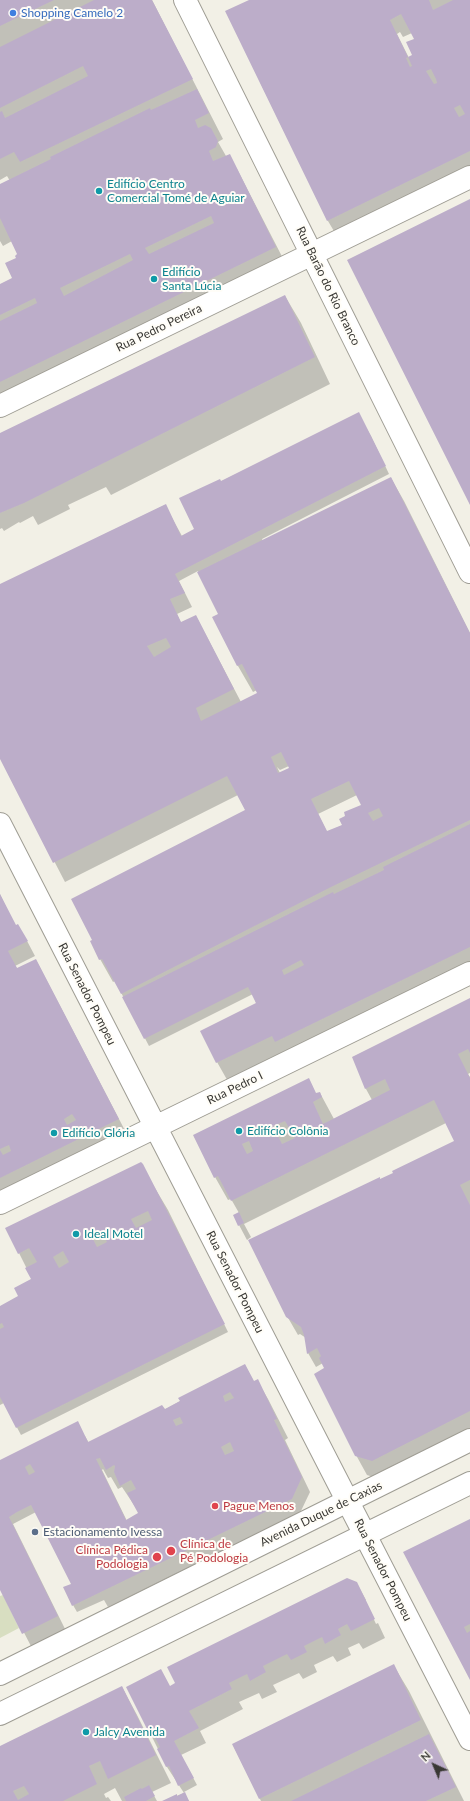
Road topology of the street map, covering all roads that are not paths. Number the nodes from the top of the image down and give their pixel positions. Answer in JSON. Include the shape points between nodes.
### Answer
{"nodes":[{"id":1,"x":185,"y":0,"type":"edge"},
{"id":2,"x":470,"y":177,"type":"edge"},
{"id":3,"x":312,"y":253,"type":"junction"},
{"id":4,"x":0,"y":406,"type":"edge"},
{"id":5,"x":470,"y":572,"type":"edge"},
{"id":6,"x":0,"y":824,"type":"edge"},
{"id":7,"x":470,"y":973,"type":"edge"},
{"id":8,"x":155,"y":1127,"type":"junction"},
{"id":9,"x":0,"y":1203,"type":"edge"},
{"id":10,"x":470,"y":1440,"type":"edge"},
{"id":11,"x":470,"y":1483,"type":"edge"},
{"id":12,"x":348,"y":1500,"type":"junction"},
{"id":13,"x":366,"y":1536,"type":"junction"},
{"id":14,"x":0,"y":1674,"type":"edge"},
{"id":15,"x":0,"y":1714,"type":"edge"},
{"id":16,"x":470,"y":1739,"type":"edge"}],
"edges":[{"from":1,"to":3,"type":"street","name":"Rua Barão do Rio Branco"},
{"from":2,"to":3,"type":"street","name":"Rua Pedro Pereira"},
{"from":3,"to":4,"type":"street","name":"Rua Pedro Pereira"},
{"from":3,"to":5,"type":"street","name":"Rua Barão do Rio Branco"},
{"from":6,"to":8,"type":"street","name":"Rua Senador Pompeu"},
{"from":7,"to":8,"type":"street","name":"Rua Pedro I"},
{"from":8,"to":9,"type":"street","name":"Rua Pedro I"},
{"from":8,"to":12,"type":"street","name":"Rua Senador Pompeu"},
{"from":10,"to":12,"type":"street","name":"Avenida Duque de Caxias"},
{"from":11,"to":13,"type":"street"},
{"from":12,"to":13,"type":"street","name":"Rua Senador Pompeu"},
{"from":12,"to":14,"type":"street","name":"Avenida Duque de Caxias"},
{"from":13,"to":15,"type":"street"},
{"from":13,"to":16,"type":"street","name":"Rua Senador Pompeu"}]}
